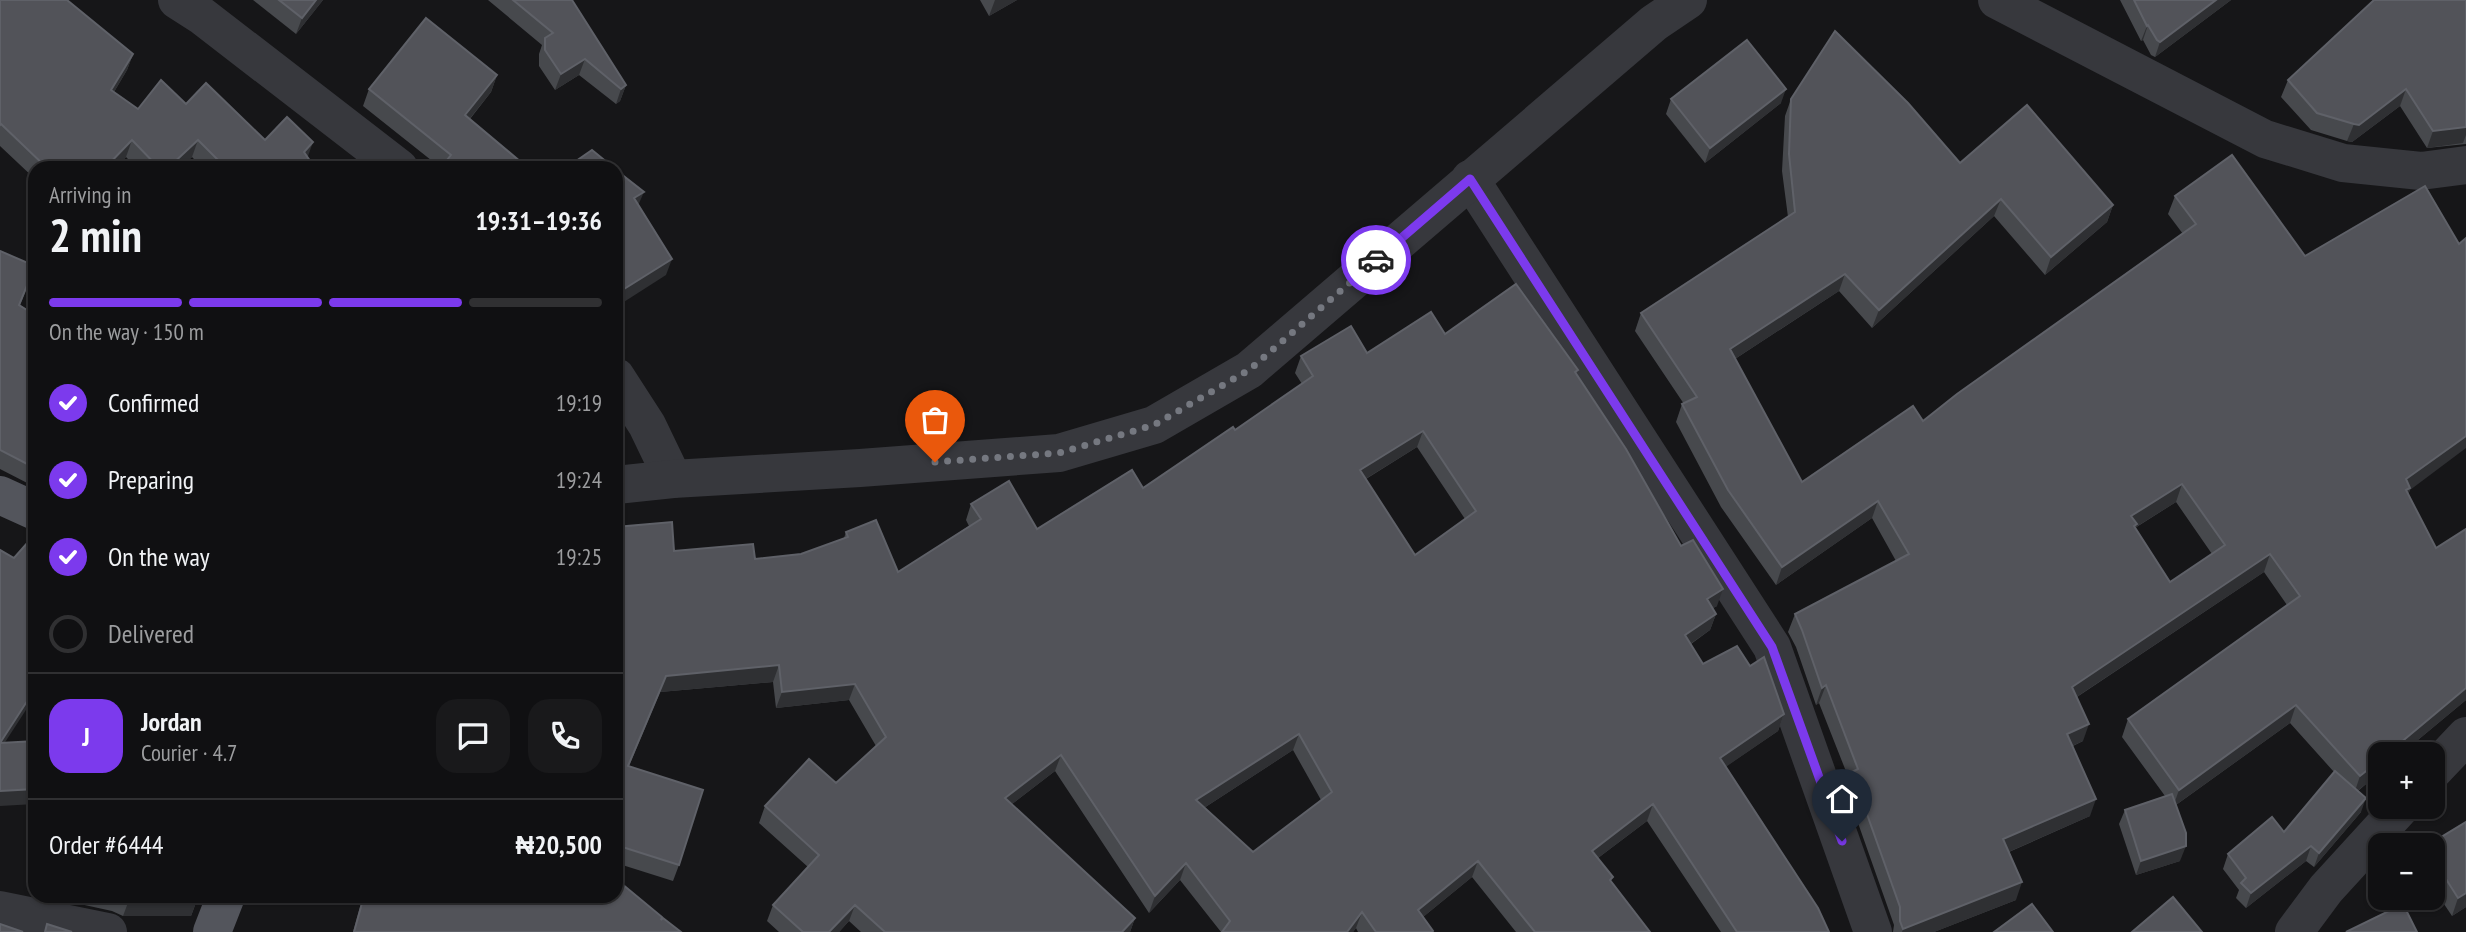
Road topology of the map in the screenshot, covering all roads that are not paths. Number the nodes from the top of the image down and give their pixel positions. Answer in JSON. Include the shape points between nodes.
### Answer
{"nodes":[{"id":1,"x":1688,"y":0,"type":"edge"},
{"id":2,"x":1998,"y":0,"type":"edge"},
{"id":3,"x":197,"y":5,"type":"edge"},
{"id":4,"x":1644,"y":11,"type":"edge"},
{"id":5,"x":390,"y":161,"type":"edge"},
{"id":6,"x":2466,"y":165,"type":"edge"},
{"id":7,"x":1470,"y":179,"type":"junction"},
{"id":8,"x":623,"y":388,"type":"edge"},
{"id":9,"x":673,"y":479,"type":"junction"},
{"id":10,"x":623,"y":484,"type":"edge"},
{"id":11,"x":0,"y":495,"type":"edge"},
{"id":12,"x":28,"y":508,"type":"edge"},
{"id":13,"x":2466,"y":736,"type":"edge"},
{"id":14,"x":2445,"y":758,"type":"edge"},
{"id":15,"x":2390,"y":819,"type":"edge"},
{"id":16,"x":223,"y":903,"type":"edge"},
{"id":17,"x":0,"y":910,"type":"edge"},
{"id":18,"x":108,"y":932,"type":"edge"},
{"id":19,"x":212,"y":932,"type":"edge"},
{"id":20,"x":1873,"y":932,"type":"edge"},
{"id":21,"x":2294,"y":932,"type":"edge"}],
"edges":[{"from":1,"to":4,"type":"street"},
{"from":2,"to":6,"type":"street","via":[[2265,139],[2343,163],[2421,171]]},
{"from":3,"to":5,"type":"street"},
{"from":4,"to":7,"type":"street"},
{"from":7,"to":9,"type":"street","via":[[1249,370],[1154,425],[1059,453]]},
{"from":7,"to":20,"type":"street","via":[[1772,647]]},
{"from":8,"to":9,"type":"street"},
{"from":9,"to":10,"type":"street"},
{"from":11,"to":12,"type":"main road"},
{"from":13,"to":14,"type":"street"},
{"from":15,"to":21,"type":"street"},
{"from":16,"to":19,"type":"main road"},
{"from":17,"to":18,"type":"street"}]}
